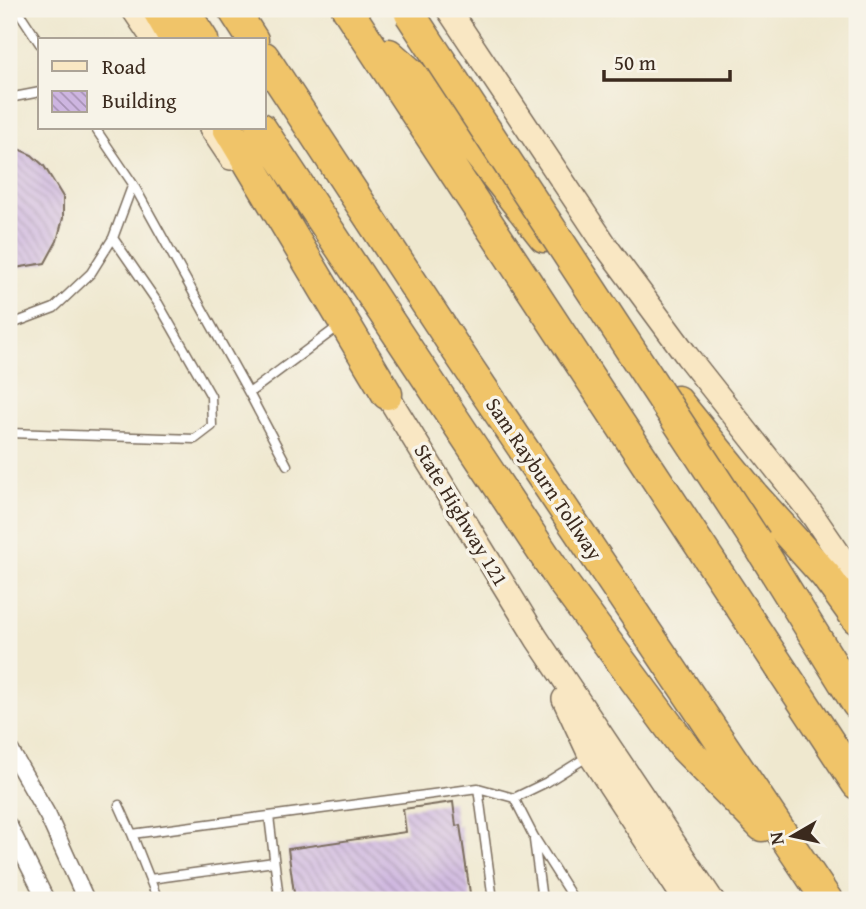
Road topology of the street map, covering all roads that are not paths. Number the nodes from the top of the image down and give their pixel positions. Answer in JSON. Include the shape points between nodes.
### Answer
{"nodes":[{"id":1,"x":17,"y":9,"type":"edge"},
{"id":2,"x":133,"y":9,"type":"edge"},
{"id":3,"x":158,"y":9,"type":"edge"},
{"id":4,"x":183,"y":9,"type":"edge"},
{"id":5,"x":233,"y":9,"type":"edge"},
{"id":6,"x":449,"y":9,"type":"edge"},
{"id":7,"x":408,"y":11,"type":"edge"},
{"id":8,"x":353,"y":19,"type":"edge"},
{"id":9,"x":152,"y":38,"type":"edge"},
{"id":10,"x":174,"y":38,"type":"edge"},
{"id":11,"x":203,"y":38,"type":"edge"},
{"id":12,"x":252,"y":38,"type":"edge"},
{"id":13,"x":38,"y":41,"type":"edge"},
{"id":14,"x":266,"y":60,"type":"edge"},
{"id":15,"x":38,"y":92,"type":"edge"},
{"id":16,"x":9,"y":97,"type":"edge"},
{"id":17,"x":97,"y":130,"type":"edge"},
{"id":18,"x":212,"y":130,"type":"edge"},
{"id":19,"x":229,"y":130,"type":"edge"},
{"id":20,"x":262,"y":130,"type":"edge"},
{"id":21,"x":133,"y":184,"type":"junction"},
{"id":22,"x":113,"y":238,"type":"junction"},
{"id":23,"x":341,"y":324,"type":"junction"},
{"id":24,"x":9,"y":325,"type":"edge"},
{"id":25,"x":249,"y":393,"type":"junction"},
{"id":26,"x":387,"y":394,"type":"junction"},
{"id":27,"x":9,"y":433,"type":"edge"},
{"id":28,"x":287,"y":465,"type":"dead end"},
{"id":29,"x":857,"y":580,"type":"edge"},
{"id":30,"x":857,"y":619,"type":"edge"},
{"id":31,"x":537,"y":639,"type":"junction"},
{"id":32,"x":857,"y":704,"type":"edge"},
{"id":33,"x":9,"y":748,"type":"edge"},
{"id":34,"x":590,"y":755,"type":"junction"},
{"id":35,"x":857,"y":784,"type":"edge"},
{"id":36,"x":478,"y":788,"type":"junction"},
{"id":37,"x":514,"y":798,"type":"junction"},
{"id":38,"x":120,"y":805,"type":"dead end"},
{"id":39,"x":270,"y":816,"type":"junction"},
{"id":40,"x":9,"y":826,"type":"edge"},
{"id":41,"x":132,"y":834,"type":"junction"},
{"id":42,"x":534,"y":837,"type":"junction"},
{"id":43,"x":274,"y":862,"type":"junction"},
{"id":44,"x":150,"y":879,"type":"junction"},
{"id":45,"x":821,"y":890,"type":"edge"},
{"id":46,"x":46,"y":900,"type":"edge"},
{"id":47,"x":86,"y":900,"type":"edge"},
{"id":48,"x":158,"y":900,"type":"edge"},
{"id":49,"x":269,"y":900,"type":"edge"},
{"id":50,"x":279,"y":900,"type":"edge"},
{"id":51,"x":493,"y":900,"type":"edge"},
{"id":52,"x":542,"y":900,"type":"edge"},
{"id":53,"x":575,"y":900,"type":"edge"},
{"id":54,"x":685,"y":900,"type":"edge"},
{"id":55,"x":712,"y":900,"type":"edge"}],
"edges":[{"from":1,"to":13,"type":"lane"},
{"from":2,"to":9,"type":"main road"},
{"from":3,"to":10,"type":"highway"},
{"from":4,"to":11,"type":"highway"},
{"from":5,"to":12,"type":"highway"},
{"from":6,"to":29,"type":"main road","via":[[608,249],[811,513]]},
{"from":7,"to":32,"type":"highway","bridge":true,"via":[[756,541]]},
{"from":8,"to":30,"type":"highway","via":[[425,86]]},
{"from":8,"to":35,"type":"highway"},
{"from":14,"to":45,"type":"highway","name":"Sam Rayburn Tollway"},
{"from":15,"to":16,"type":"lane"},
{"from":17,"to":21,"type":"lane"},
{"from":18,"to":23,"type":"main road","name":"State Highway 121"},
{"from":19,"to":26,"type":"highway"},
{"from":20,"to":45,"type":"highway","via":[[612,652],[685,748]]},
{"from":21,"to":22,"type":"lane"},
{"from":21,"to":25,"type":"lane"},
{"from":22,"to":24,"type":"lane","via":[[91,273],[54,308]]},
{"from":22,"to":27,"type":"lane","via":[[158,303],[211,396],[212,426],[195,439]]},
{"from":23,"to":25,"type":"lane"},
{"from":23,"to":26,"type":"main road","name":"State Highway 121"},
{"from":25,"to":28,"type":"lane"},
{"from":26,"to":31,"type":"main road","name":"State Highway 121"},
{"from":31,"to":34,"type":"main road"},
{"from":31,"to":55,"type":"main road","name":"State Highway 121"},
{"from":33,"to":47,"type":"street","via":[[48,816]]},
{"from":34,"to":37,"type":"lane"},
{"from":34,"to":54,"type":"main road"},
{"from":36,"to":37,"type":"lane"},
{"from":36,"to":39,"type":"lane"},
{"from":36,"to":51,"type":"lane"},
{"from":37,"to":42,"type":"lane"},
{"from":38,"to":41,"type":"lane"},
{"from":39,"to":41,"type":"lane"},
{"from":39,"to":43,"type":"lane"},
{"from":40,"to":46,"type":"street"},
{"from":41,"to":44,"type":"lane"},
{"from":42,"to":52,"type":"lane"},
{"from":42,"to":53,"type":"lane"},
{"from":43,"to":44,"type":"lane"},
{"from":43,"to":50,"type":"lane"},
{"from":44,"to":48,"type":"lane"},
{"from":49,"to":50,"type":"lane"}]}
